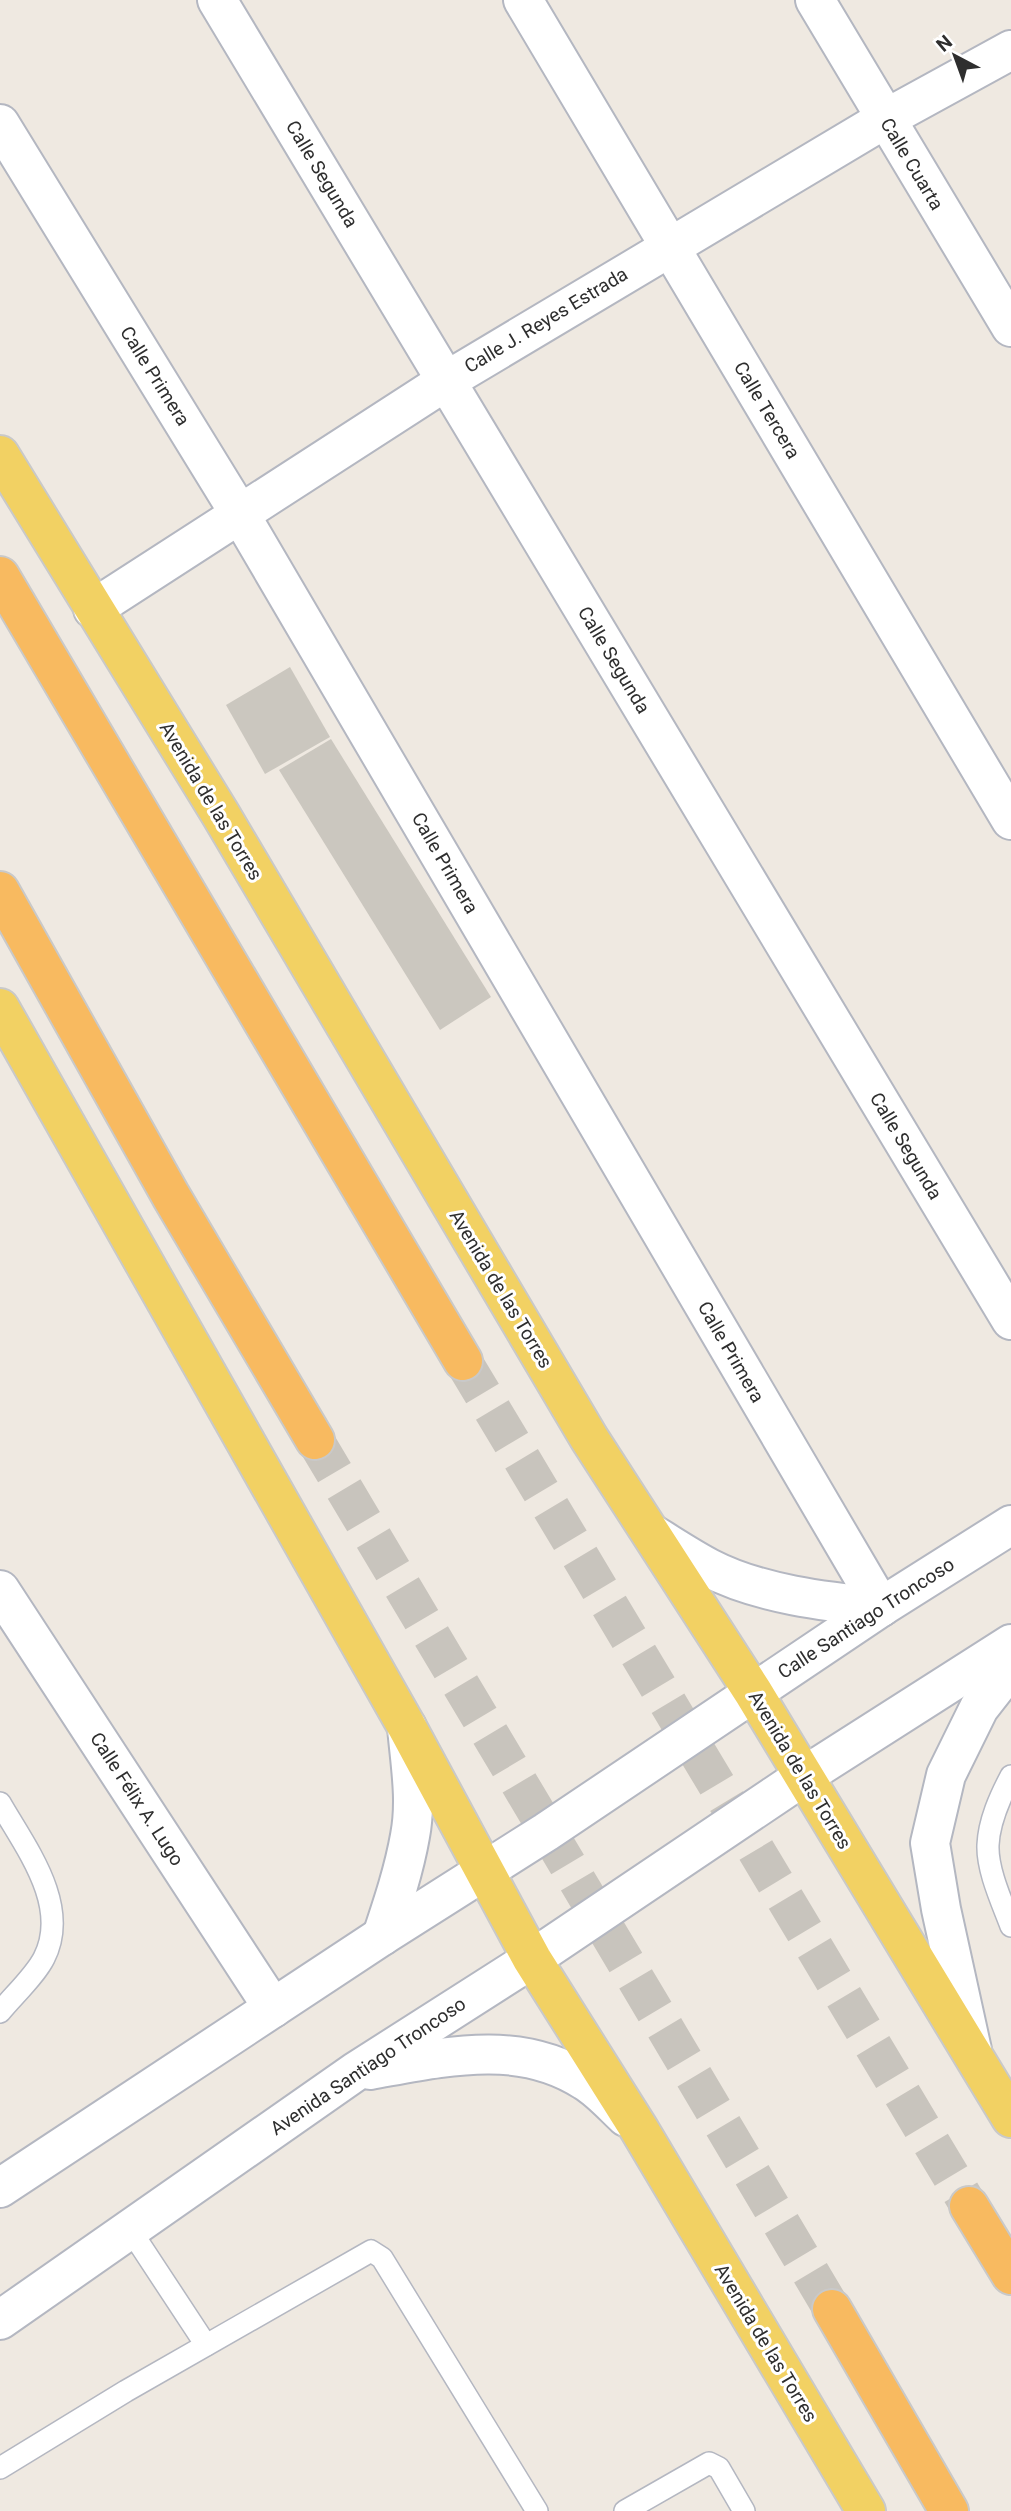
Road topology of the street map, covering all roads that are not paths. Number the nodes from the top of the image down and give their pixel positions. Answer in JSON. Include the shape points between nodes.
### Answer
{"nodes":[{"id":1,"x":217,"y":0,"type":"edge"},
{"id":2,"x":523,"y":0,"type":"edge"},
{"id":3,"x":815,"y":0,"type":"edge"},
{"id":4,"x":1011,"y":50,"type":"edge"},
{"id":5,"x":885,"y":119,"type":"junction"},
{"id":6,"x":0,"y":124,"type":"edge"},
{"id":7,"x":670,"y":246,"type":"junction"},
{"id":8,"x":1011,"y":327,"type":"edge"},
{"id":9,"x":446,"y":381,"type":"junction"},
{"id":10,"x":0,"y":454,"type":"edge"},
{"id":11,"x":241,"y":516,"type":"junction"},
{"id":12,"x":0,"y":576,"type":"edge"},
{"id":13,"x":93,"y":609,"type":"junction"},
{"id":14,"x":1011,"y":820,"type":"edge"},
{"id":15,"x":0,"y":891,"type":"edge"},
{"id":16,"x":0,"y":1008,"type":"edge"},
{"id":17,"x":1011,"y":1320,"type":"edge"},
{"id":18,"x":463,"y":1361,"type":"tunnel mouth"},
{"id":19,"x":315,"y":1440,"type":"tunnel mouth"},
{"id":20,"x":1011,"y":1525,"type":"edge"},
{"id":21,"x":654,"y":1535,"type":"junction"},
{"id":22,"x":0,"y":1590,"type":"edge"},
{"id":23,"x":881,"y":1607,"type":"junction"},
{"id":24,"x":1011,"y":1644,"type":"edge"},
{"id":25,"x":1011,"y":1667,"type":"edge"},
{"id":26,"x":753,"y":1692,"type":"junction"},
{"id":27,"x":407,"y":1727,"type":"junction"},
{"id":28,"x":804,"y":1776,"type":"junction"},
{"id":29,"x":1011,"y":1776,"type":"edge"},
{"id":30,"x":0,"y":1803,"type":"edge"},
{"id":31,"x":485,"y":1870,"type":"junction"},
{"id":32,"x":1011,"y":1926,"type":"edge"},
{"id":33,"x":382,"y":1936,"type":"junction"},
{"id":34,"x":532,"y":1959,"type":"junction"},
{"id":35,"x":273,"y":2008,"type":"junction"},
{"id":36,"x":0,"y":2012,"type":"edge"},
{"id":37,"x":974,"y":2058,"type":"junction"},
{"id":38,"x":355,"y":2072,"type":"junction"},
{"id":39,"x":1011,"y":2118,"type":"edge"},
{"id":40,"x":639,"y":2129,"type":"junction"},
{"id":41,"x":0,"y":2188,"type":"edge"},
{"id":42,"x":969,"y":2206,"type":"tunnel mouth"},
{"id":43,"x":129,"y":2228,"type":"junction"},
{"id":44,"x":1011,"y":2275,"type":"edge"},
{"id":45,"x":832,"y":2309,"type":"tunnel mouth"},
{"id":46,"x":0,"y":2319,"type":"edge"},
{"id":47,"x":206,"y":2345,"type":"junction"},
{"id":48,"x":0,"y":2468,"type":"edge"},
{"id":49,"x":537,"y":2511,"type":"edge"},
{"id":50,"x":625,"y":2511,"type":"edge"},
{"id":51,"x":744,"y":2511,"type":"edge"},
{"id":52,"x":866,"y":2511,"type":"edge"},
{"id":53,"x":949,"y":2511,"type":"edge"}],
"edges":[{"from":1,"to":9,"type":"street","name":"Calle Segunda"},
{"from":2,"to":7,"type":"street","name":"Calle Tercera"},
{"from":3,"to":5,"type":"street","name":"Calle Cuarta"},
{"from":4,"to":5,"type":"street","name":"Calle J. Reyes Estrada"},
{"from":5,"to":7,"type":"street","name":"Calle J. Reyes Estrada"},
{"from":5,"to":8,"type":"street","name":"Calle Cuarta"},
{"from":6,"to":11,"type":"street","name":"Calle Primera"},
{"from":7,"to":9,"type":"street","name":"Calle J. Reyes Estrada"},
{"from":7,"to":14,"type":"street","name":"Calle Tercera"},
{"from":9,"to":11,"type":"street","name":"Calle J. Reyes Estrada"},
{"from":9,"to":17,"type":"street","name":"Calle Segunda"},
{"from":10,"to":13,"type":"main road","name":"Avenida de las Torres"},
{"from":11,"to":13,"type":"street","name":"Calle J. Reyes Estrada"},
{"from":11,"to":23,"type":"street","name":"Calle Primera"},
{"from":12,"to":18,"type":"highway"},
{"from":13,"to":21,"type":"main road","name":"Avenida de las Torres","via":[[228,827],[589,1438]]},
{"from":15,"to":19,"type":"highway"},
{"from":16,"to":27,"type":"main road","name":"Avenida de las Torres"},
{"from":20,"to":23,"type":"street","name":"Calle Santiago Troncoso"},
{"from":21,"to":23,"type":"street","via":[[711,1569],[748,1583],[833,1603]]},
{"from":21,"to":26,"type":"main road","name":"Avenida de las Torres"},
{"from":22,"to":35,"type":"street","name":"Calle Félix A. Lugo"},
{"from":23,"to":26,"type":"street","name":"Calle Santiago Troncoso"},
{"from":24,"to":28,"type":"street"},
{"from":25,"to":37,"type":"street","via":[[979,1708],[946,1775],[930,1843]]},
{"from":26,"to":28,"type":"main road","name":"Avenida de las Torres"},
{"from":26,"to":31,"type":"street","name":"Calle Santiago Troncoso"},
{"from":27,"to":31,"type":"main road","name":"Avenida de las Torres"},
{"from":27,"to":33,"type":"street","via":[[413,1790],[411,1833]]},
{"from":28,"to":34,"type":"street","name":"Avenida Santiago Troncoso"},
{"from":28,"to":37,"type":"main road","name":"Avenida de las Torres"},
{"from":29,"to":32,"type":"lane","via":[[997,1803],[988,1846],[996,1889]]},
{"from":30,"to":36,"type":"lane","via":[[51,1902],[51,1939],[44,1959]]},
{"from":31,"to":33,"type":"street"},
{"from":31,"to":34,"type":"main road","name":"Avenida de las Torres"},
{"from":33,"to":35,"type":"street"},
{"from":34,"to":38,"type":"street","name":"Avenida Santiago Troncoso"},
{"from":34,"to":40,"type":"main road","name":"Avenida de las Torres"},
{"from":35,"to":41,"type":"street"},
{"from":37,"to":39,"type":"main road","name":"Avenida de las Torres"},
{"from":38,"to":40,"type":"street","via":[[460,2054],[504,2053],[544,2061],[586,2081]]},
{"from":38,"to":43,"type":"street","name":"Avenida Santiago Troncoso"},
{"from":40,"to":52,"type":"main road","name":"Avenida de las Torres"},
{"from":42,"to":44,"type":"highway"},
{"from":43,"to":46,"type":"street","name":"Avenida Santiago Troncoso"},
{"from":43,"to":47,"type":"lane"},
{"from":45,"to":53,"type":"highway"},
{"from":47,"to":48,"type":"lane"},
{"from":47,"to":49,"type":"lane","via":[[364,2254],[377,2253]]},
{"from":50,"to":51,"type":"lane","via":[[709,2463],[719,2468]]}]}
